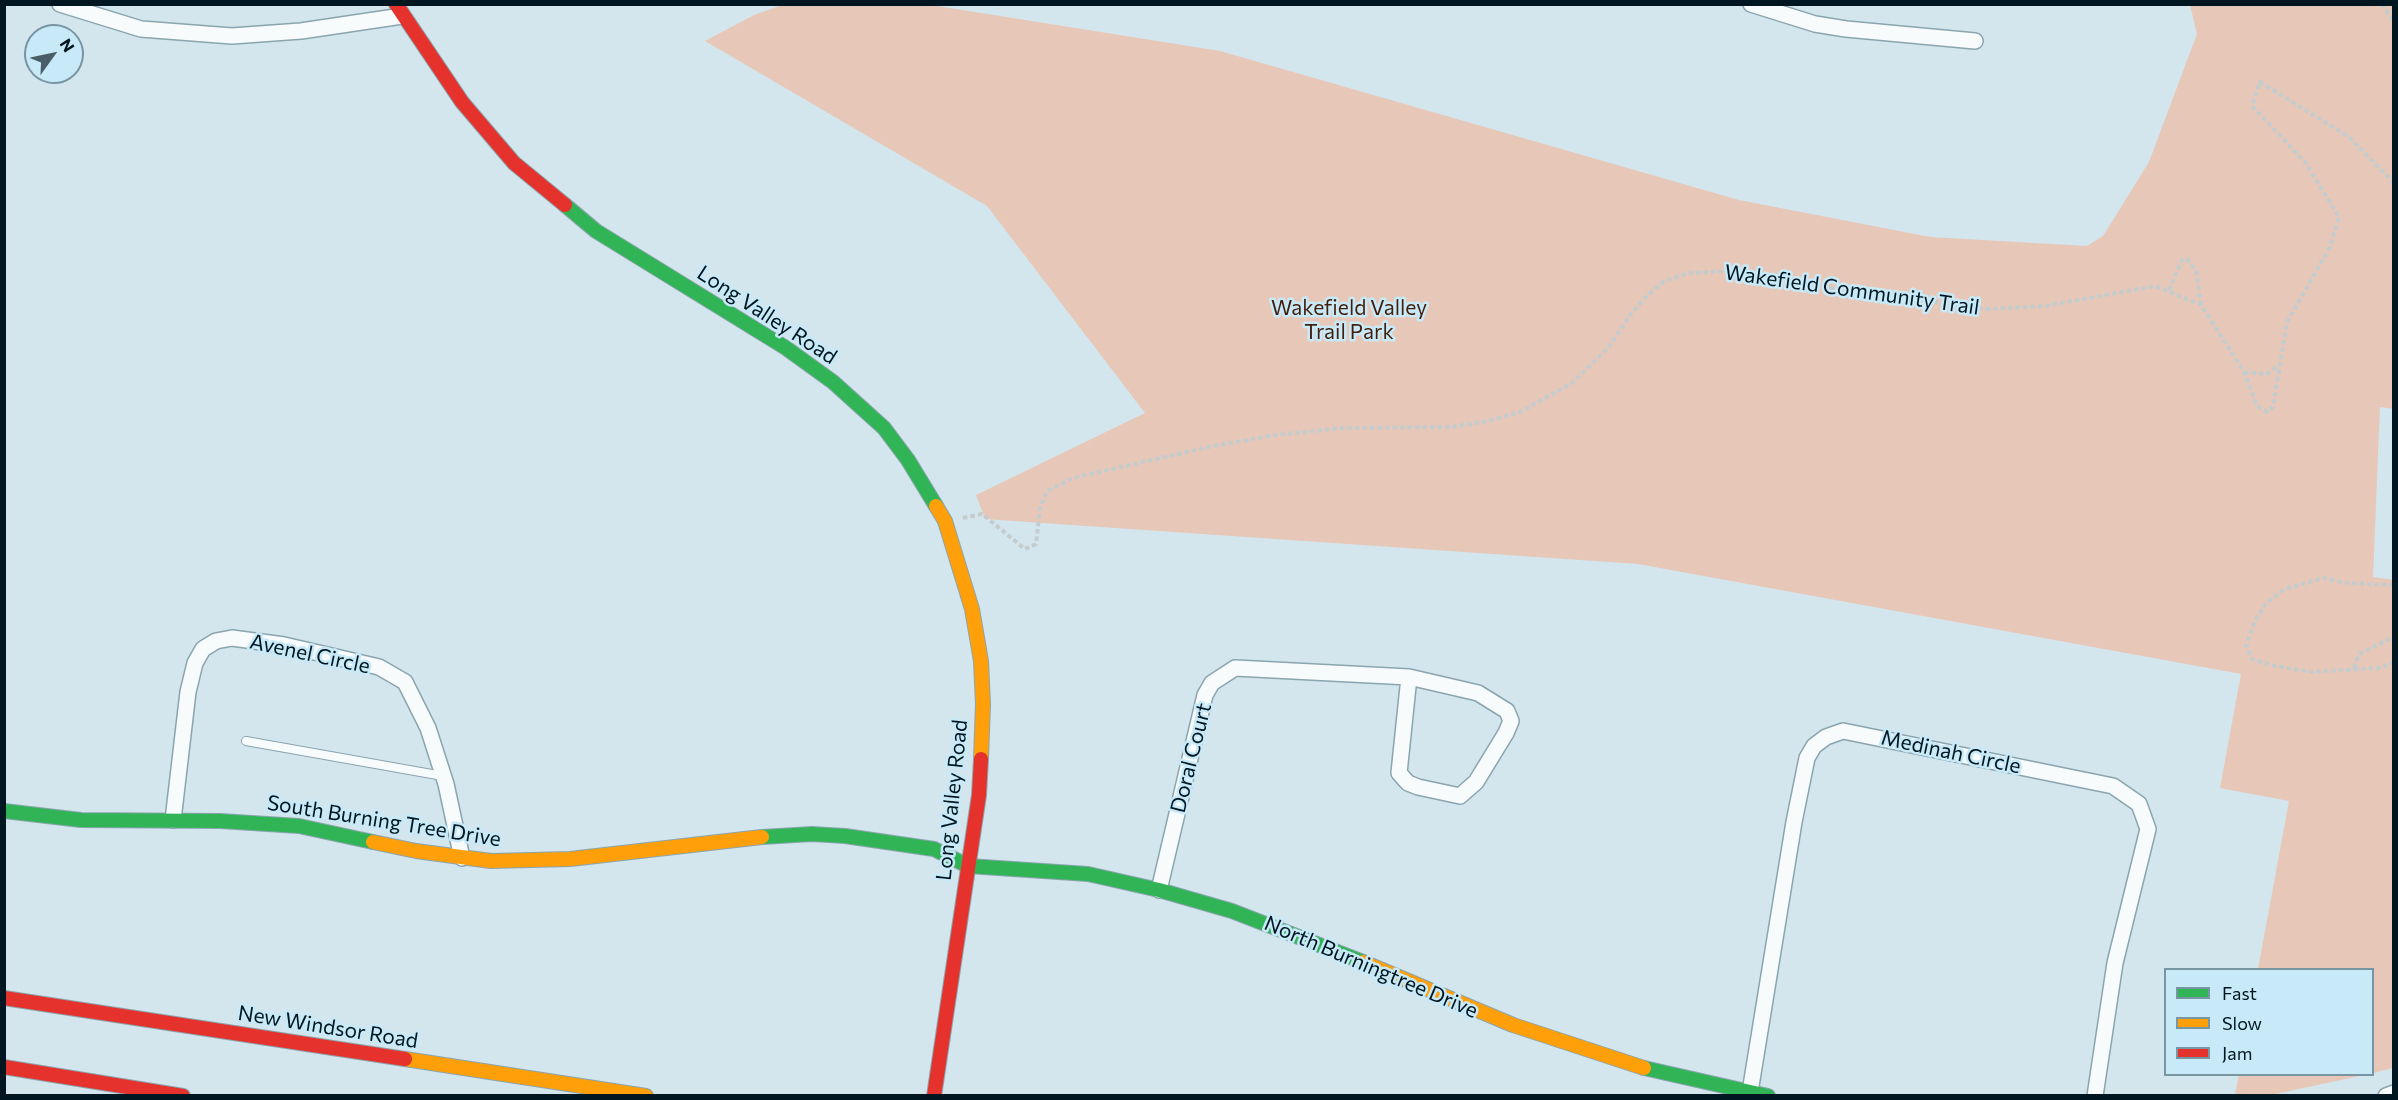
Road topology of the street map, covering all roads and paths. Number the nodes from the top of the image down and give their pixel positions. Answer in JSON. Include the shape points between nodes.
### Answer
{"nodes":[{"id":1,"x":60,"y":4,"type":"edge"},
{"id":2,"x":1751,"y":4,"type":"edge"},
{"id":3,"x":2382,"y":4,"type":"edge"},
{"id":4,"x":399,"y":10,"type":"edge"},
{"id":5,"x":2394,"y":22,"type":"edge"},
{"id":6,"x":1975,"y":41,"type":"dead end"},
{"id":7,"x":2394,"y":183,"type":"edge"},
{"id":8,"x":2169,"y":290,"type":"junction"},
{"id":9,"x":2200,"y":305,"type":"junction"},
{"id":10,"x":2281,"y":363,"type":"junction"},
{"id":11,"x":2244,"y":372,"type":"junction"},
{"id":12,"x":945,"y":521,"type":"junction"},
{"id":13,"x":2394,"y":585,"type":"edge"},
{"id":14,"x":2394,"y":637,"type":"edge"},
{"id":15,"x":2394,"y":662,"type":"edge"},
{"id":16,"x":2354,"y":668,"type":"junction"},
{"id":17,"x":1409,"y":677,"type":"junction"},
{"id":18,"x":246,"y":741,"type":"dead end"},
{"id":19,"x":443,"y":776,"type":"junction"},
{"id":20,"x":4,"y":811,"type":"edge"},
{"id":21,"x":173,"y":820,"type":"junction"},
{"id":22,"x":462,"y":858,"type":"junction"},
{"id":23,"x":968,"y":866,"type":"junction"},
{"id":24,"x":1159,"y":890,"type":"junction"},
{"id":25,"x":4,"y":998,"type":"edge"},
{"id":26,"x":4,"y":1067,"type":"edge"},
{"id":27,"x":1750,"y":1092,"type":"junction"},
{"id":28,"x":2394,"y":1093,"type":"edge"},
{"id":29,"x":183,"y":1095,"type":"edge"},
{"id":30,"x":646,"y":1095,"type":"edge"},
{"id":31,"x":934,"y":1095,"type":"edge"},
{"id":32,"x":1768,"y":1095,"type":"edge"},
{"id":33,"x":2095,"y":1095,"type":"edge"},
{"id":34,"x":2386,"y":1095,"type":"edge"}],
"edges":[{"from":1,"to":4,"type":"street","via":[[141,29],[232,36],[301,31]]},
{"from":2,"to":6,"type":"street","via":[[1815,24]]},
{"from":3,"to":5,"type":"path"},
{"from":4,"to":12,"type":"street","name":"Long Valley Road","via":[[462,102],[514,163],[596,231],[786,348],[833,382],[884,428]]},
{"from":7,"to":10,"type":"path","via":[[2349,136],[2260,82],[2252,106],[2305,162],[2339,218],[2330,247],[2287,322]]},
{"from":8,"to":9,"type":"path","name":"Wakefield Community Trail"},
{"from":8,"to":9,"type":"path","via":[[2182,260],[2187,259],[2196,271]]},
{"from":8,"to":12,"type":"path","name":"Wakefield Community Trail","via":[[2155,286],[2045,306],[1987,309],[1732,271],[1688,273],[1663,282],[1646,297],[1609,347],[1572,383],[1520,412],[1452,427],[1342,428],[1276,435],[1073,478],[1047,491],[1040,508],[1036,544],[1025,549],[982,514]]},
{"from":9,"to":11,"type":"path"},
{"from":10,"to":11,"type":"path","via":[[2267,374]]},
{"from":10,"to":11,"type":"path","via":[[2273,407],[2267,412],[2257,406]]},
{"from":12,"to":23,"type":"street","name":"Long Valley Road","via":[[972,609],[981,661],[979,795]]},
{"from":13,"to":16,"type":"path","via":[[2324,578],[2285,589],[2266,603],[2246,645],[2252,659],[2270,665],[2311,672]]},
{"from":14,"to":16,"type":"path","via":[[2359,654]]},
{"from":15,"to":16,"type":"path","via":[[2379,668]]},
{"from":17,"to":17,"type":"street","name":"Doral Court","via":[[1478,693],[1508,711],[1511,721],[1506,733],[1476,782],[1460,796],[1418,787],[1399,774]]},
{"from":17,"to":24,"type":"street","name":"Doral Court","via":[[1234,668],[1212,683],[1205,695]]},
{"from":18,"to":19,"type":"lane"},
{"from":19,"to":21,"type":"street","name":"Avenel Circle","via":[[415,697],[396,675],[379,667],[295,648],[232,638],[202,649],[195,663]]},
{"from":19,"to":22,"type":"street","name":"Avenel Circle"},
{"from":20,"to":21,"type":"street","name":"South Burning Tree Drive","via":[[81,820]]},
{"from":21,"to":22,"type":"street","name":"South Burning Tree Drive","via":[[298,826]]},
{"from":22,"to":23,"type":"street","name":"South Burning Tree Drive","via":[[570,860],[730,839],[812,834],[934,849]]},
{"from":23,"to":24,"type":"street","name":"North Burningtree Drive","via":[[1088,874]]},
{"from":23,"to":31,"type":"street","name":"Long Valley Road"},
{"from":24,"to":27,"type":"street","name":"North Burningtree Drive","via":[[1278,927],[1471,1009],[1566,1043],[1642,1068]]},
{"from":25,"to":30,"type":"street","name":"New Windsor Road"},
{"from":26,"to":29,"type":"street"},
{"from":27,"to":32,"type":"street","name":"North Burningtree Drive"},
{"from":27,"to":33,"type":"street","name":"Medinah Circle","via":[[1807,758],[1814,746],[1843,731],[2114,786],[2139,804],[2148,830],[2115,963]]},
{"from":28,"to":34,"type":"street"}]}
